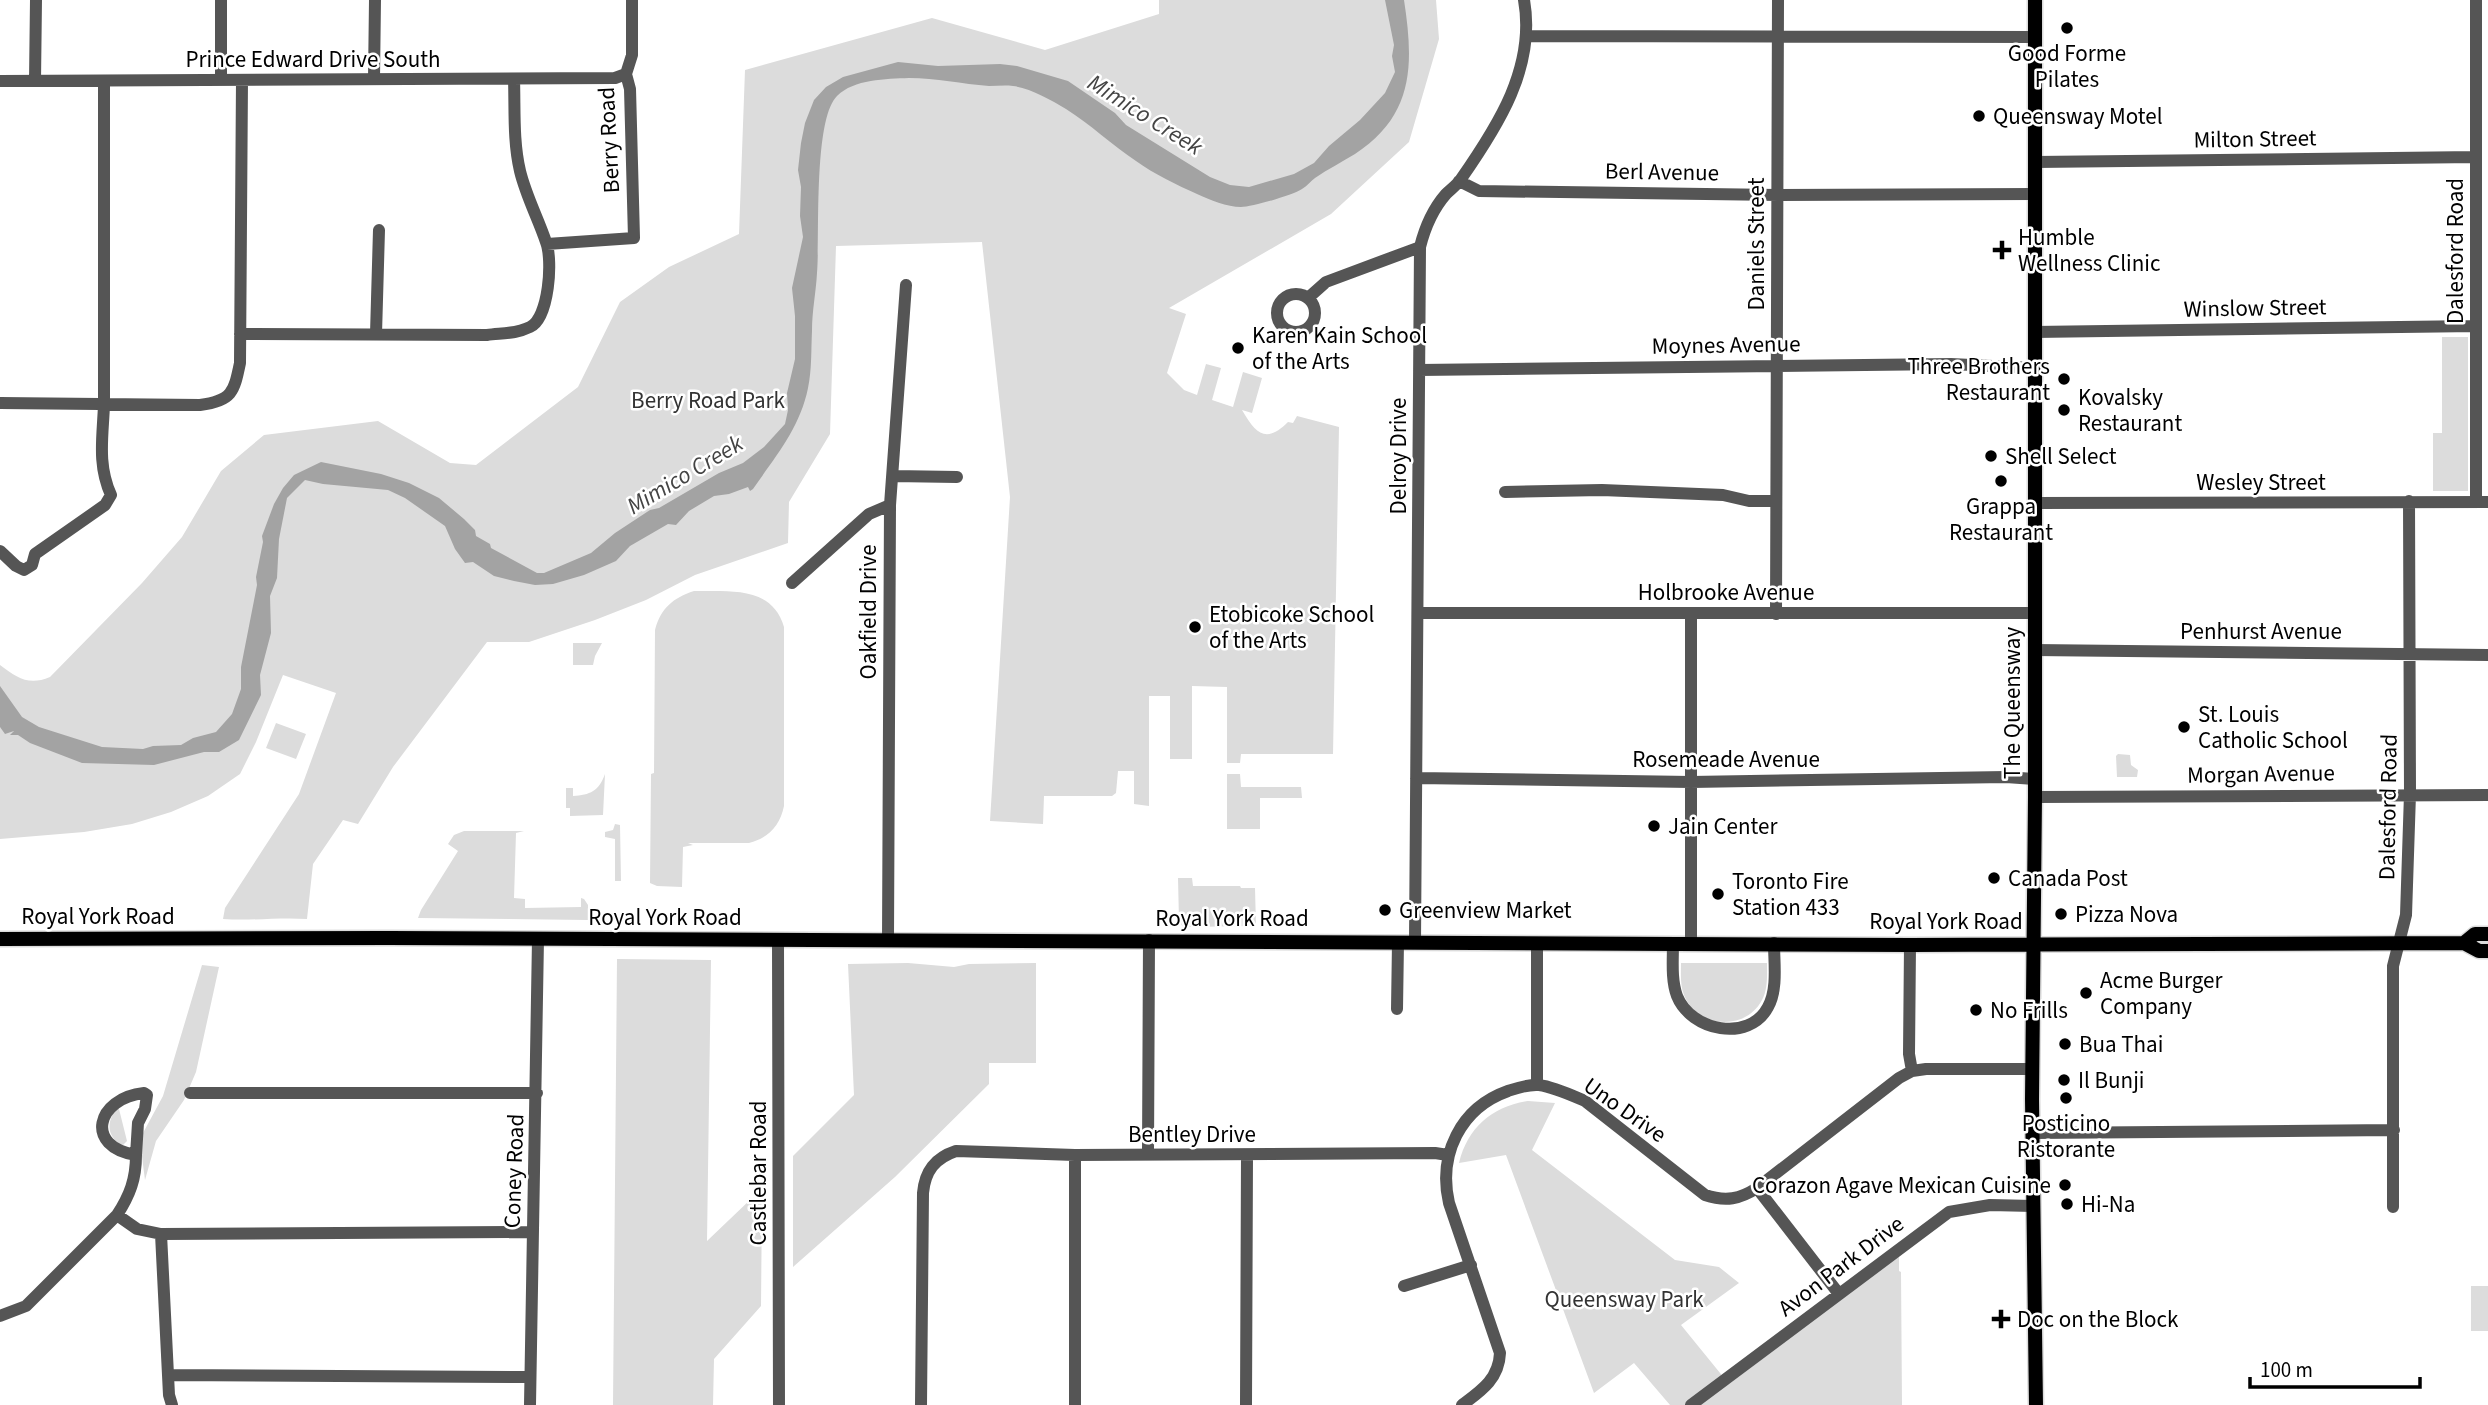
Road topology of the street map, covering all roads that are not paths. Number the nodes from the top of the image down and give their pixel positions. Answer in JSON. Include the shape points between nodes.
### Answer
{"nodes":[{"id":1,"x":36,"y":0,"type":"edge"},
{"id":2,"x":221,"y":0,"type":"edge"},
{"id":3,"x":375,"y":0,"type":"edge"},
{"id":4,"x":632,"y":0,"type":"edge"},
{"id":5,"x":1524,"y":0,"type":"edge"},
{"id":6,"x":1778,"y":0,"type":"edge"},
{"id":7,"x":2035,"y":0,"type":"edge"},
{"id":8,"x":2476,"y":0,"type":"edge"},
{"id":9,"x":1527,"y":36,"type":"junction"},
{"id":10,"x":1779,"y":36,"type":"junction"},
{"id":11,"x":2035,"y":37,"type":"junction"},
{"id":12,"x":626,"y":74,"type":"junction"},
{"id":13,"x":374,"y":79,"type":"junction"},
{"id":14,"x":514,"y":79,"type":"junction"},
{"id":15,"x":104,"y":80,"type":"junction"},
{"id":16,"x":221,"y":80,"type":"junction"},
{"id":17,"x":243,"y":80,"type":"junction"},
{"id":18,"x":0,"y":81,"type":"edge"},
{"id":19,"x":35,"y":81,"type":"junction"},
{"id":20,"x":2476,"y":158,"type":"junction"},
{"id":21,"x":2035,"y":162,"type":"junction"},
{"id":22,"x":1459,"y":181,"type":"junction"},
{"id":23,"x":2035,"y":194,"type":"junction"},
{"id":24,"x":1778,"y":195,"type":"junction"},
{"id":25,"x":379,"y":230,"type":"dead end"},
{"id":26,"x":547,"y":244,"type":"junction"},
{"id":27,"x":1420,"y":247,"type":"junction"},
{"id":28,"x":906,"y":285,"type":"dead end"},
{"id":29,"x":1307,"y":298,"type":"dead end"},
{"id":30,"x":2476,"y":326,"type":"junction"},
{"id":31,"x":2034,"y":332,"type":"junction"},
{"id":32,"x":240,"y":334,"type":"junction"},
{"id":33,"x":376,"y":334,"type":"junction"},
{"id":34,"x":1777,"y":365,"type":"junction"},
{"id":35,"x":2034,"y":368,"type":"junction"},
{"id":36,"x":1419,"y":370,"type":"junction"},
{"id":37,"x":0,"y":403,"type":"edge"},
{"id":38,"x":104,"y":404,"type":"junction"},
{"id":39,"x":893,"y":476,"type":"junction"},
{"id":40,"x":957,"y":477,"type":"dead end"},
{"id":41,"x":1505,"y":492,"type":"dead end"},
{"id":42,"x":1776,"y":501,"type":"junction"},
{"id":43,"x":2409,"y":502,"type":"junction"},
{"id":44,"x":2482,"y":502,"type":"edge"},
{"id":45,"x":2034,"y":503,"type":"junction"},
{"id":46,"x":890,"y":505,"type":"junction"},
{"id":47,"x":0,"y":551,"type":"edge"},
{"id":48,"x":792,"y":583,"type":"dead end"},
{"id":49,"x":1418,"y":613,"type":"junction"},
{"id":50,"x":1691,"y":613,"type":"junction"},
{"id":51,"x":2034,"y":613,"type":"junction"},
{"id":52,"x":1776,"y":614,"type":"junction"},
{"id":53,"x":2034,"y":650,"type":"junction"},
{"id":54,"x":2411,"y":652,"type":"junction"},
{"id":55,"x":2488,"y":654,"type":"edge"},
{"id":56,"x":1416,"y":778,"type":"junction"},
{"id":57,"x":2035,"y":779,"type":"junction"},
{"id":58,"x":1691,"y":782,"type":"junction"},
{"id":59,"x":2410,"y":794,"type":"junction"},
{"id":60,"x":2488,"y":794,"type":"edge"},
{"id":61,"x":2035,"y":797,"type":"junction"},
{"id":62,"x":2488,"y":934,"type":"edge"},
{"id":63,"x":0,"y":939,"type":"edge"},
{"id":64,"x":538,"y":939,"type":"junction"},
{"id":65,"x":888,"y":939,"type":"junction"},
{"id":66,"x":778,"y":940,"type":"junction"},
{"id":67,"x":1149,"y":940,"type":"junction"},
{"id":68,"x":1398,"y":942,"type":"junction"},
{"id":69,"x":1415,"y":942,"type":"junction"},
{"id":70,"x":1536,"y":943,"type":"junction"},
{"id":71,"x":1673,"y":943,"type":"junction"},
{"id":72,"x":1691,"y":943,"type":"junction"},
{"id":73,"x":1774,"y":943,"type":"junction"},
{"id":74,"x":2464,"y":943,"type":"junction"},
{"id":75,"x":2033,"y":944,"type":"junction"},
{"id":76,"x":1910,"y":945,"type":"junction"},
{"id":77,"x":2398,"y":945,"type":"junction"},
{"id":78,"x":2488,"y":951,"type":"edge"},
{"id":79,"x":1397,"y":1009,"type":"dead end"},
{"id":80,"x":2032,"y":1069,"type":"junction"},
{"id":81,"x":1912,"y":1071,"type":"junction"},
{"id":82,"x":1537,"y":1085,"type":"junction"},
{"id":83,"x":190,"y":1093,"type":"dead end"},
{"id":84,"x":537,"y":1093,"type":"junction"},
{"id":85,"x":2393,"y":1130,"type":"junction"},
{"id":86,"x":2033,"y":1133,"type":"junction"},
{"id":87,"x":136,"y":1155,"type":"junction"},
{"id":88,"x":1075,"y":1155,"type":"junction"},
{"id":89,"x":1148,"y":1155,"type":"junction"},
{"id":90,"x":1247,"y":1155,"type":"junction"},
{"id":91,"x":1448,"y":1155,"type":"junction"},
{"id":92,"x":1758,"y":1188,"type":"junction"},
{"id":93,"x":2033,"y":1206,"type":"junction"},
{"id":94,"x":2393,"y":1208,"type":"dead end"},
{"id":95,"x":117,"y":1215,"type":"junction"},
{"id":96,"x":533,"y":1232,"type":"junction"},
{"id":97,"x":161,"y":1234,"type":"junction"},
{"id":98,"x":1471,"y":1265,"type":"junction"},
{"id":99,"x":1404,"y":1286,"type":"dead end"},
{"id":100,"x":1839,"y":1294,"type":"junction"},
{"id":101,"x":0,"y":1316,"type":"edge"},
{"id":102,"x":168,"y":1375,"type":"junction"},
{"id":103,"x":530,"y":1377,"type":"junction"},
{"id":104,"x":1477,"y":1401,"type":"edge"},
{"id":105,"x":172,"y":1405,"type":"edge"},
{"id":106,"x":530,"y":1405,"type":"edge"},
{"id":107,"x":779,"y":1405,"type":"edge"},
{"id":108,"x":921,"y":1405,"type":"edge"},
{"id":109,"x":1075,"y":1405,"type":"edge"},
{"id":110,"x":1247,"y":1405,"type":"edge"},
{"id":111,"x":1462,"y":1405,"type":"edge"},
{"id":112,"x":1691,"y":1405,"type":"edge"},
{"id":113,"x":2036,"y":1405,"type":"edge"}],
"edges":[{"from":1,"to":19,"type":"street"},
{"from":2,"to":16,"type":"street"},
{"from":3,"to":13,"type":"street"},
{"from":4,"to":12,"type":"street","name":"Berry Road","via":[[632,55]]},
{"from":5,"to":9,"type":"street","name":"Delroy Drive"},
{"from":6,"to":10,"type":"street","name":"Daniels Street"},
{"from":7,"to":11,"type":"main road","name":"The Queensway"},
{"from":8,"to":20,"type":"street","name":"Dalesford Road"},
{"from":9,"to":10,"type":"street"},
{"from":9,"to":22,"type":"street","name":"Delroy Drive","via":[[1506,106]]},
{"from":10,"to":11,"type":"street"},
{"from":10,"to":24,"type":"street","name":"Daniels Street"},
{"from":11,"to":21,"type":"main road","name":"The Queensway"},
{"from":12,"to":14,"type":"street","name":"Prince Edward Drive South","via":[[615,78]]},
{"from":12,"to":26,"type":"street","name":"Berry Road","via":[[634,238]]},
{"from":13,"to":14,"type":"street","name":"Prince Edward Drive South"},
{"from":13,"to":17,"type":"street","name":"Prince Edward Drive South"},
{"from":14,"to":26,"type":"street","via":[[517,158],[525,192]]},
{"from":15,"to":16,"type":"street","name":"Prince Edward Drive South"},
{"from":15,"to":19,"type":"street","name":"Prince Edward Drive South"},
{"from":15,"to":38,"type":"street"},
{"from":16,"to":17,"type":"street","name":"Prince Edward Drive South"},
{"from":17,"to":32,"type":"street"},
{"from":18,"to":19,"type":"street","name":"Prince Edward Drive South"},
{"from":20,"to":21,"type":"street","name":"Milton Street"},
{"from":20,"to":30,"type":"street","name":"Dalesford Road"},
{"from":21,"to":23,"type":"main road","name":"The Queensway"},
{"from":22,"to":24,"type":"street","name":"Berl Avenue","via":[[1479,191]]},
{"from":22,"to":27,"type":"street","name":"Delroy Drive","via":[[1435,209]]},
{"from":23,"to":24,"type":"street","name":"Berl Avenue"},
{"from":23,"to":31,"type":"main road","name":"The Queensway"},
{"from":24,"to":34,"type":"street","name":"Daniels Street"},
{"from":25,"to":33,"type":"street"},
{"from":26,"to":33,"type":"street","via":[[547,299],[533,326],[487,335]]},
{"from":27,"to":29,"type":"street","via":[[1326,282]]},
{"from":27,"to":36,"type":"street","name":"Delroy Drive"},
{"from":28,"to":39,"type":"street","name":"Oakfield Drive"},
{"from":30,"to":31,"type":"street","name":"Winslow Street"},
{"from":30,"to":44,"type":"street","name":"Dalesford Road"},
{"from":31,"to":35,"type":"main road","name":"The Queensway"},
{"from":32,"to":33,"type":"street"},
{"from":32,"to":38,"type":"street","via":[[236,381],[220,402]]},
{"from":34,"to":35,"type":"street","name":"Moynes Avenue"},
{"from":34,"to":36,"type":"street","name":"Moynes Avenue"},
{"from":34,"to":42,"type":"street","name":"Daniels Street"},
{"from":35,"to":45,"type":"main road","name":"The Queensway"},
{"from":36,"to":49,"type":"street","name":"Delroy Drive"},
{"from":37,"to":38,"type":"street"},
{"from":38,"to":47,"type":"street","via":[[101,466],[111,495],[104,505],[48,544],[24,570]]},
{"from":39,"to":40,"type":"street"},
{"from":39,"to":46,"type":"street","name":"Oakfield Drive"},
{"from":41,"to":42,"type":"street","via":[[1625,491]]},
{"from":42,"to":52,"type":"street","name":"Daniels Street"},
{"from":43,"to":44,"type":"street","name":"Wesley Street"},
{"from":43,"to":45,"type":"street","name":"Wesley Street"},
{"from":43,"to":54,"type":"street","name":"Dalesford Road"},
{"from":45,"to":51,"type":"main road","name":"The Queensway"},
{"from":46,"to":48,"type":"street","via":[[869,514]]},
{"from":46,"to":65,"type":"street","name":"Oakfield Drive"},
{"from":49,"to":50,"type":"street","name":"Holbrooke Avenue"},
{"from":49,"to":56,"type":"street","name":"Delroy Drive"},
{"from":50,"to":52,"type":"street","name":"Holbrooke Avenue"},
{"from":50,"to":58,"type":"street"},
{"from":51,"to":52,"type":"street","name":"Holbrooke Avenue"},
{"from":51,"to":53,"type":"main road","name":"The Queensway"},
{"from":53,"to":54,"type":"street","name":"Penhurst Avenue"},
{"from":53,"to":57,"type":"main road","name":"The Queensway"},
{"from":54,"to":55,"type":"street","name":"Penhurst Avenue"},
{"from":54,"to":59,"type":"street","name":"Dalesford Road"},
{"from":56,"to":58,"type":"street","name":"Rosemeade Avenue"},
{"from":56,"to":69,"type":"street","name":"Delroy Drive"},
{"from":57,"to":58,"type":"street","name":"Rosemeade Avenue"},
{"from":57,"to":61,"type":"main road","name":"The Queensway"},
{"from":58,"to":72,"type":"street"},
{"from":59,"to":60,"type":"street","name":"Morgan Avenue"},
{"from":59,"to":61,"type":"street","name":"Morgan Avenue"},
{"from":59,"to":77,"type":"street","name":"Dalesford Road","via":[[2406,915]]},
{"from":61,"to":75,"type":"main road","name":"The Queensway"},
{"from":62,"to":74,"type":"main road","name":"Royal York Road","via":[[2475,934]]},
{"from":63,"to":64,"type":"main road","name":"Royal York Road"},
{"from":64,"to":66,"type":"main road","name":"Royal York Road"},
{"from":64,"to":84,"type":"street","name":"Coney Road"},
{"from":65,"to":66,"type":"main road","name":"Royal York Road"},
{"from":65,"to":67,"type":"main road","name":"Royal York Road"},
{"from":66,"to":107,"type":"street","name":"Castlebar Road"},
{"from":67,"to":68,"type":"main road","name":"Royal York Road"},
{"from":67,"to":89,"type":"street"},
{"from":68,"to":69,"type":"main road","name":"Royal York Road"},
{"from":68,"to":79,"type":"street"},
{"from":69,"to":70,"type":"main road","name":"Royal York Road"},
{"from":70,"to":71,"type":"main road","name":"Royal York Road"},
{"from":70,"to":82,"type":"street"},
{"from":71,"to":72,"type":"main road","name":"Royal York Road"},
{"from":71,"to":73,"type":"street","via":[[1678,997],[1691,1016],[1718,1029],[1746,1026],[1769,1006]]},
{"from":72,"to":73,"type":"main road","name":"Royal York Road"},
{"from":73,"to":76,"type":"main road","name":"Royal York Road"},
{"from":74,"to":77,"type":"main road","name":"Royal York Road"},
{"from":74,"to":78,"type":"main road","name":"Royal York Road"},
{"from":75,"to":76,"type":"main road","name":"Royal York Road"},
{"from":75,"to":77,"type":"main road","name":"Royal York Road"},
{"from":75,"to":80,"type":"main road","name":"The Queensway"},
{"from":76,"to":81,"type":"street"},
{"from":77,"to":85,"type":"street","name":"Dalesford Road","via":[[2393,966]]},
{"from":80,"to":81,"type":"street"},
{"from":80,"to":86,"type":"main road","name":"The Queensway"},
{"from":81,"to":92,"type":"street","name":"Uno Drive"},
{"from":82,"to":91,"type":"street","via":[[1513,1089],[1483,1103],[1460,1127]]},
{"from":82,"to":92,"type":"street","name":"Uno Drive","via":[[1585,1101],[1705,1195],[1740,1198]]},
{"from":83,"to":84,"type":"street"},
{"from":84,"to":96,"type":"street","name":"Coney Road"},
{"from":85,"to":86,"type":"street"},
{"from":85,"to":94,"type":"street","name":"Dalesford Road"},
{"from":86,"to":93,"type":"main road","name":"The Queensway"},
{"from":87,"to":87,"type":"street","via":[[138,1123],[148,1101],[144,1093],[112,1104],[103,1120],[110,1144]]},
{"from":87,"to":95,"type":"street","via":[[134,1182]]},
{"from":88,"to":89,"type":"street","name":"Bentley Drive"},
{"from":88,"to":108,"type":"street","name":"Bentley Drive","via":[[956,1151],[938,1159],[928,1172],[923,1194]]},
{"from":88,"to":109,"type":"street"},
{"from":89,"to":90,"type":"street","name":"Bentley Drive"},
{"from":90,"to":91,"type":"street","name":"Bentley Drive"},
{"from":90,"to":110,"type":"street"},
{"from":91,"to":98,"type":"street","via":[[1447,1193]]},
{"from":92,"to":100,"type":"street"},
{"from":93,"to":100,"type":"street","name":"Avon Park Drive","via":[[1990,1205],[1949,1212]]},
{"from":93,"to":113,"type":"main road","name":"The Queensway"},
{"from":95,"to":97,"type":"street","via":[[137,1229]]},
{"from":95,"to":101,"type":"street","via":[[26,1306]]},
{"from":96,"to":97,"type":"street"},
{"from":96,"to":103,"type":"street","name":"Coney Road"},
{"from":97,"to":102,"type":"street"},
{"from":98,"to":99,"type":"street"},
{"from":98,"to":104,"type":"street","via":[[1500,1353],[1496,1374]]},
{"from":100,"to":112,"type":"street","name":"Avon Park Drive"},
{"from":102,"to":103,"type":"street"},
{"from":102,"to":105,"type":"street"},
{"from":103,"to":106,"type":"street","name":"Coney Road"},
{"from":104,"to":111,"type":"street"}]}
